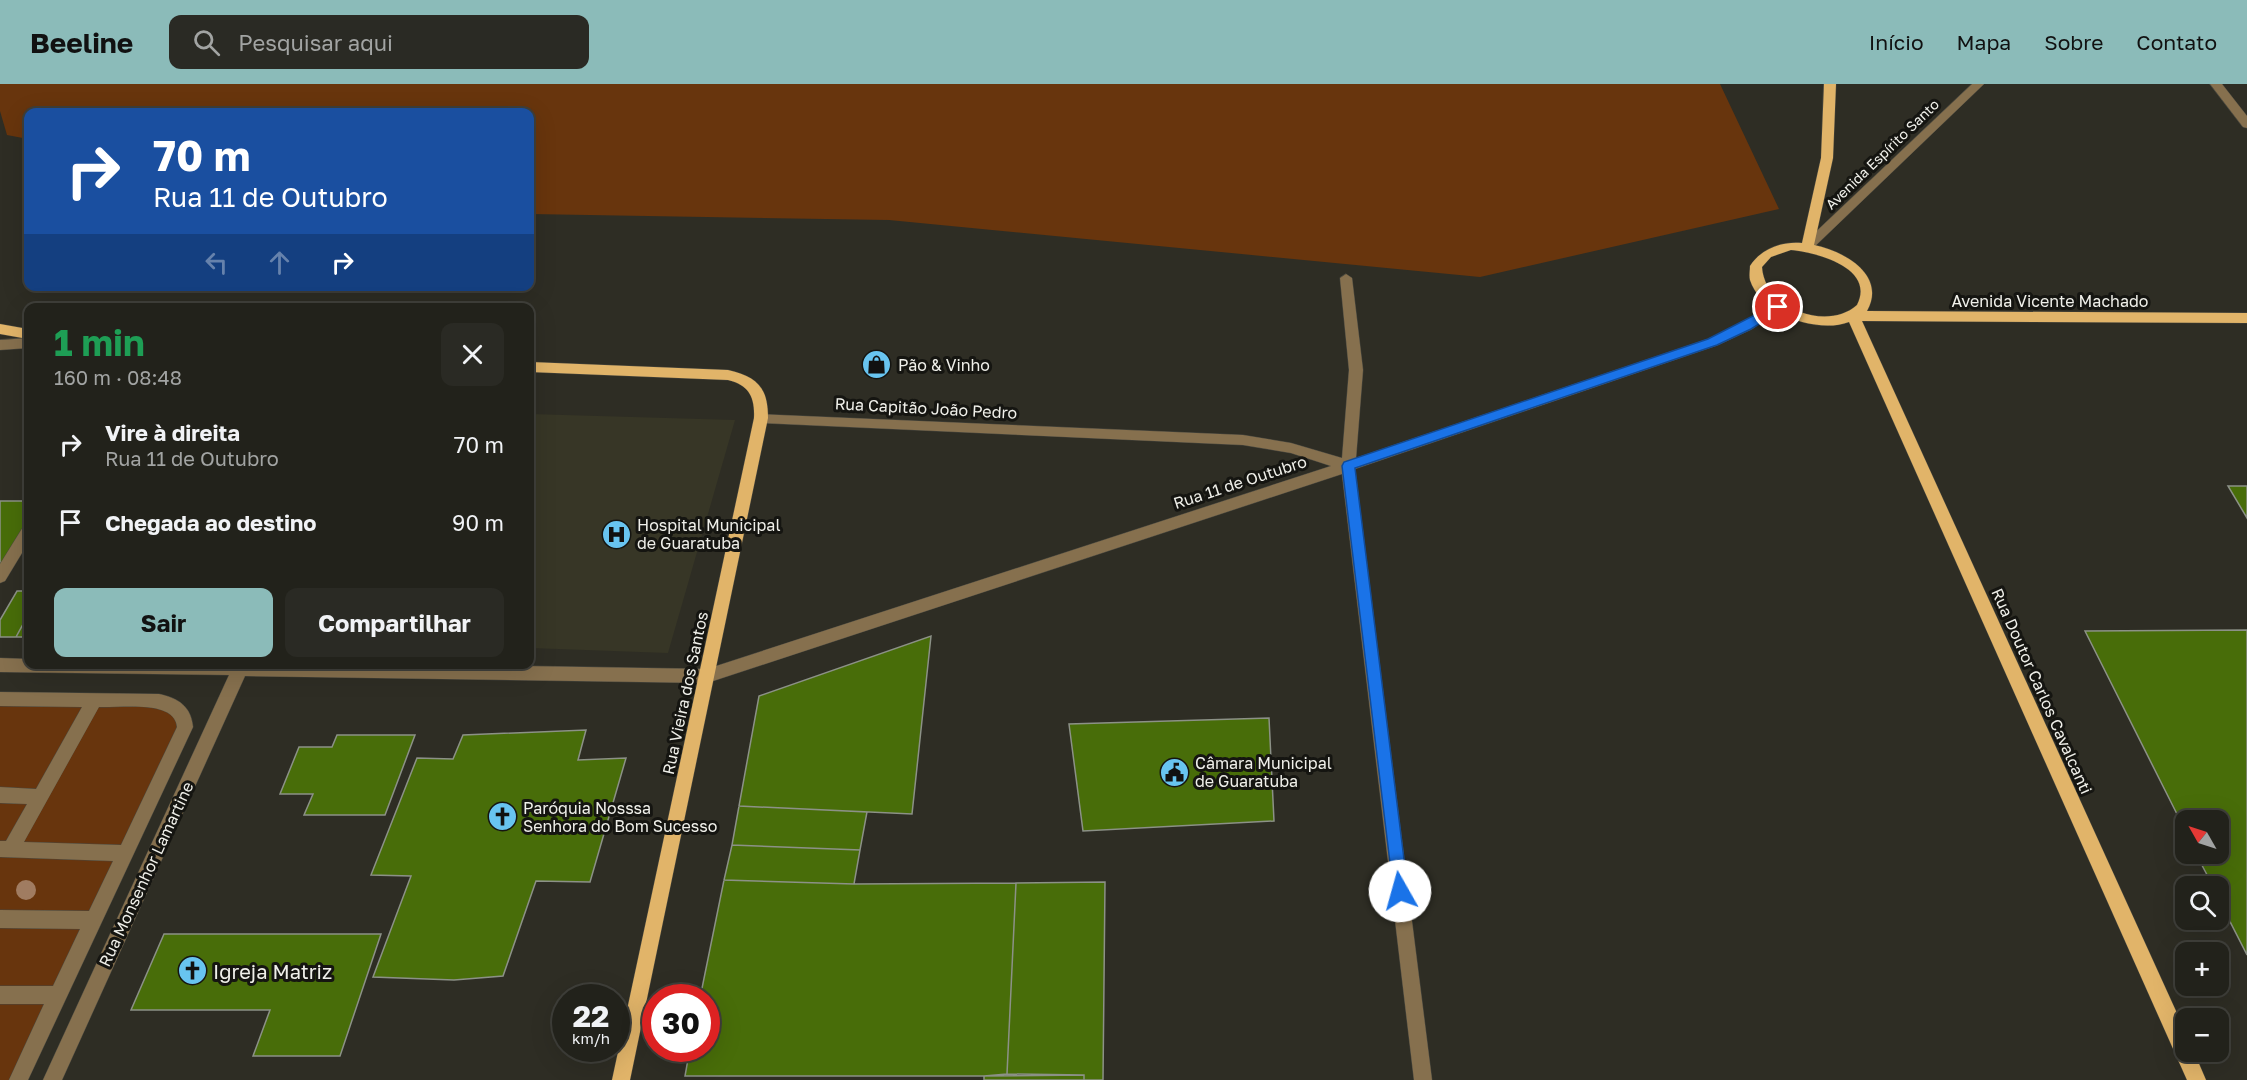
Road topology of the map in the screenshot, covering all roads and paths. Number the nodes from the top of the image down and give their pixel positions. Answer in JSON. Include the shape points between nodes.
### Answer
{"nodes":[{"id":1,"x":1830,"y":84,"type":"edge"},
{"id":2,"x":1978,"y":84,"type":"edge"},
{"id":3,"x":2216,"y":84,"type":"edge"},
{"id":4,"x":2247,"y":123,"type":"edge"},
{"id":5,"x":1807,"y":247,"type":"junction"},
{"id":6,"x":1346,"y":278,"type":"dead end"},
{"id":7,"x":1778,"y":307,"type":"junction"},
{"id":8,"x":1853,"y":316,"type":"junction"},
{"id":9,"x":2247,"y":318,"type":"edge"},
{"id":10,"x":0,"y":329,"type":"edge"},
{"id":11,"x":24,"y":333,"type":"edge"},
{"id":12,"x":24,"y":343,"type":"edge"},
{"id":13,"x":0,"y":345,"type":"edge"},
{"id":14,"x":534,"y":367,"type":"edge"},
{"id":15,"x":761,"y":418,"type":"junction"},
{"id":16,"x":1348,"y":466,"type":"junction"},
{"id":17,"x":24,"y":538,"type":"edge"},
{"id":18,"x":0,"y":577,"type":"edge"},
{"id":19,"x":0,"y":665,"type":"edge"},
{"id":20,"x":24,"y":665,"type":"edge"},
{"id":21,"x":240,"y":669,"type":"edge"},
{"id":22,"x":380,"y":669,"type":"edge"},
{"id":23,"x":706,"y":676,"type":"junction"},
{"id":24,"x":0,"y":699,"type":"edge"},
{"id":25,"x":95,"y":700,"type":"junction"},
{"id":26,"x":0,"y":795,"type":"edge"},
{"id":27,"x":42,"y":797,"type":"junction"},
{"id":28,"x":6,"y":849,"type":"edge"},
{"id":29,"x":125,"y":853,"type":"junction"},
{"id":30,"x":0,"y":919,"type":"edge"},
{"id":31,"x":94,"y":920,"type":"junction"},
{"id":32,"x":0,"y":995,"type":"edge"},
{"id":33,"x":57,"y":995,"type":"junction"},
{"id":34,"x":18,"y":1080,"type":"edge"},
{"id":35,"x":52,"y":1080,"type":"edge"},
{"id":36,"x":621,"y":1080,"type":"edge"},
{"id":37,"x":1423,"y":1080,"type":"edge"},
{"id":38,"x":2198,"y":1080,"type":"edge"}],
"edges":[{"from":1,"to":5,"type":"main road","via":[[1827,158]]},
{"from":2,"to":5,"type":"street","name":"Avenida Espírito Santo"},
{"from":3,"to":4,"type":"street"},
{"from":5,"to":7,"type":"main road","via":[[1776,249],[1764,254],[1757,263],[1758,285]]},
{"from":5,"to":8,"type":"main road","via":[[1843,260],[1865,283],[1868,296],[1864,308]]},
{"from":6,"to":16,"type":"street","via":[[1356,370]]},
{"from":7,"to":8,"type":"main road","via":[[1818,321],[1841,321]]},
{"from":7,"to":16,"type":"street","name":"Rua 11 de Outubro","via":[[1713,342]]},
{"from":8,"to":9,"type":"main road","name":"Avenida Vicente Machado"},
{"from":8,"to":38,"type":"main road","name":"Rua Doutor Carlos Cavalcanti"},
{"from":10,"to":11,"type":"main road"},
{"from":12,"to":13,"type":"street"},
{"from":14,"to":15,"type":"main road","via":[[736,376],[754,387],[762,403]]},
{"from":15,"to":16,"type":"street","name":"Rua Capitão João Pedro","via":[[1243,440],[1291,448]]},
{"from":15,"to":23,"type":"main road","name":"Rua Vieira dos Santos"},
{"from":16,"to":23,"type":"street","name":"Rua 11 de Outubro"},
{"from":16,"to":37,"type":"street"},
{"from":17,"to":18,"type":"street"},
{"from":19,"to":20,"type":"street","name":"Rua 11 de Outubro"},
{"from":21,"to":35,"type":"street","name":"Rua Monsenhor Lamartine"},
{"from":22,"to":23,"type":"street","name":"Rua 11 de Outubro"},
{"from":23,"to":36,"type":"main road","name":"Rua Vieira dos Santos"},
{"from":24,"to":25,"type":"street"},
{"from":25,"to":27,"type":"street"},
{"from":25,"to":29,"type":"street","via":[[166,702],[177,707],[185,721]]},
{"from":26,"to":27,"type":"street"},
{"from":27,"to":28,"type":"street"},
{"from":28,"to":29,"type":"street"},
{"from":29,"to":31,"type":"street"},
{"from":30,"to":31,"type":"street"},
{"from":31,"to":33,"type":"street"},
{"from":32,"to":33,"type":"street"},
{"from":33,"to":34,"type":"street"}]}
